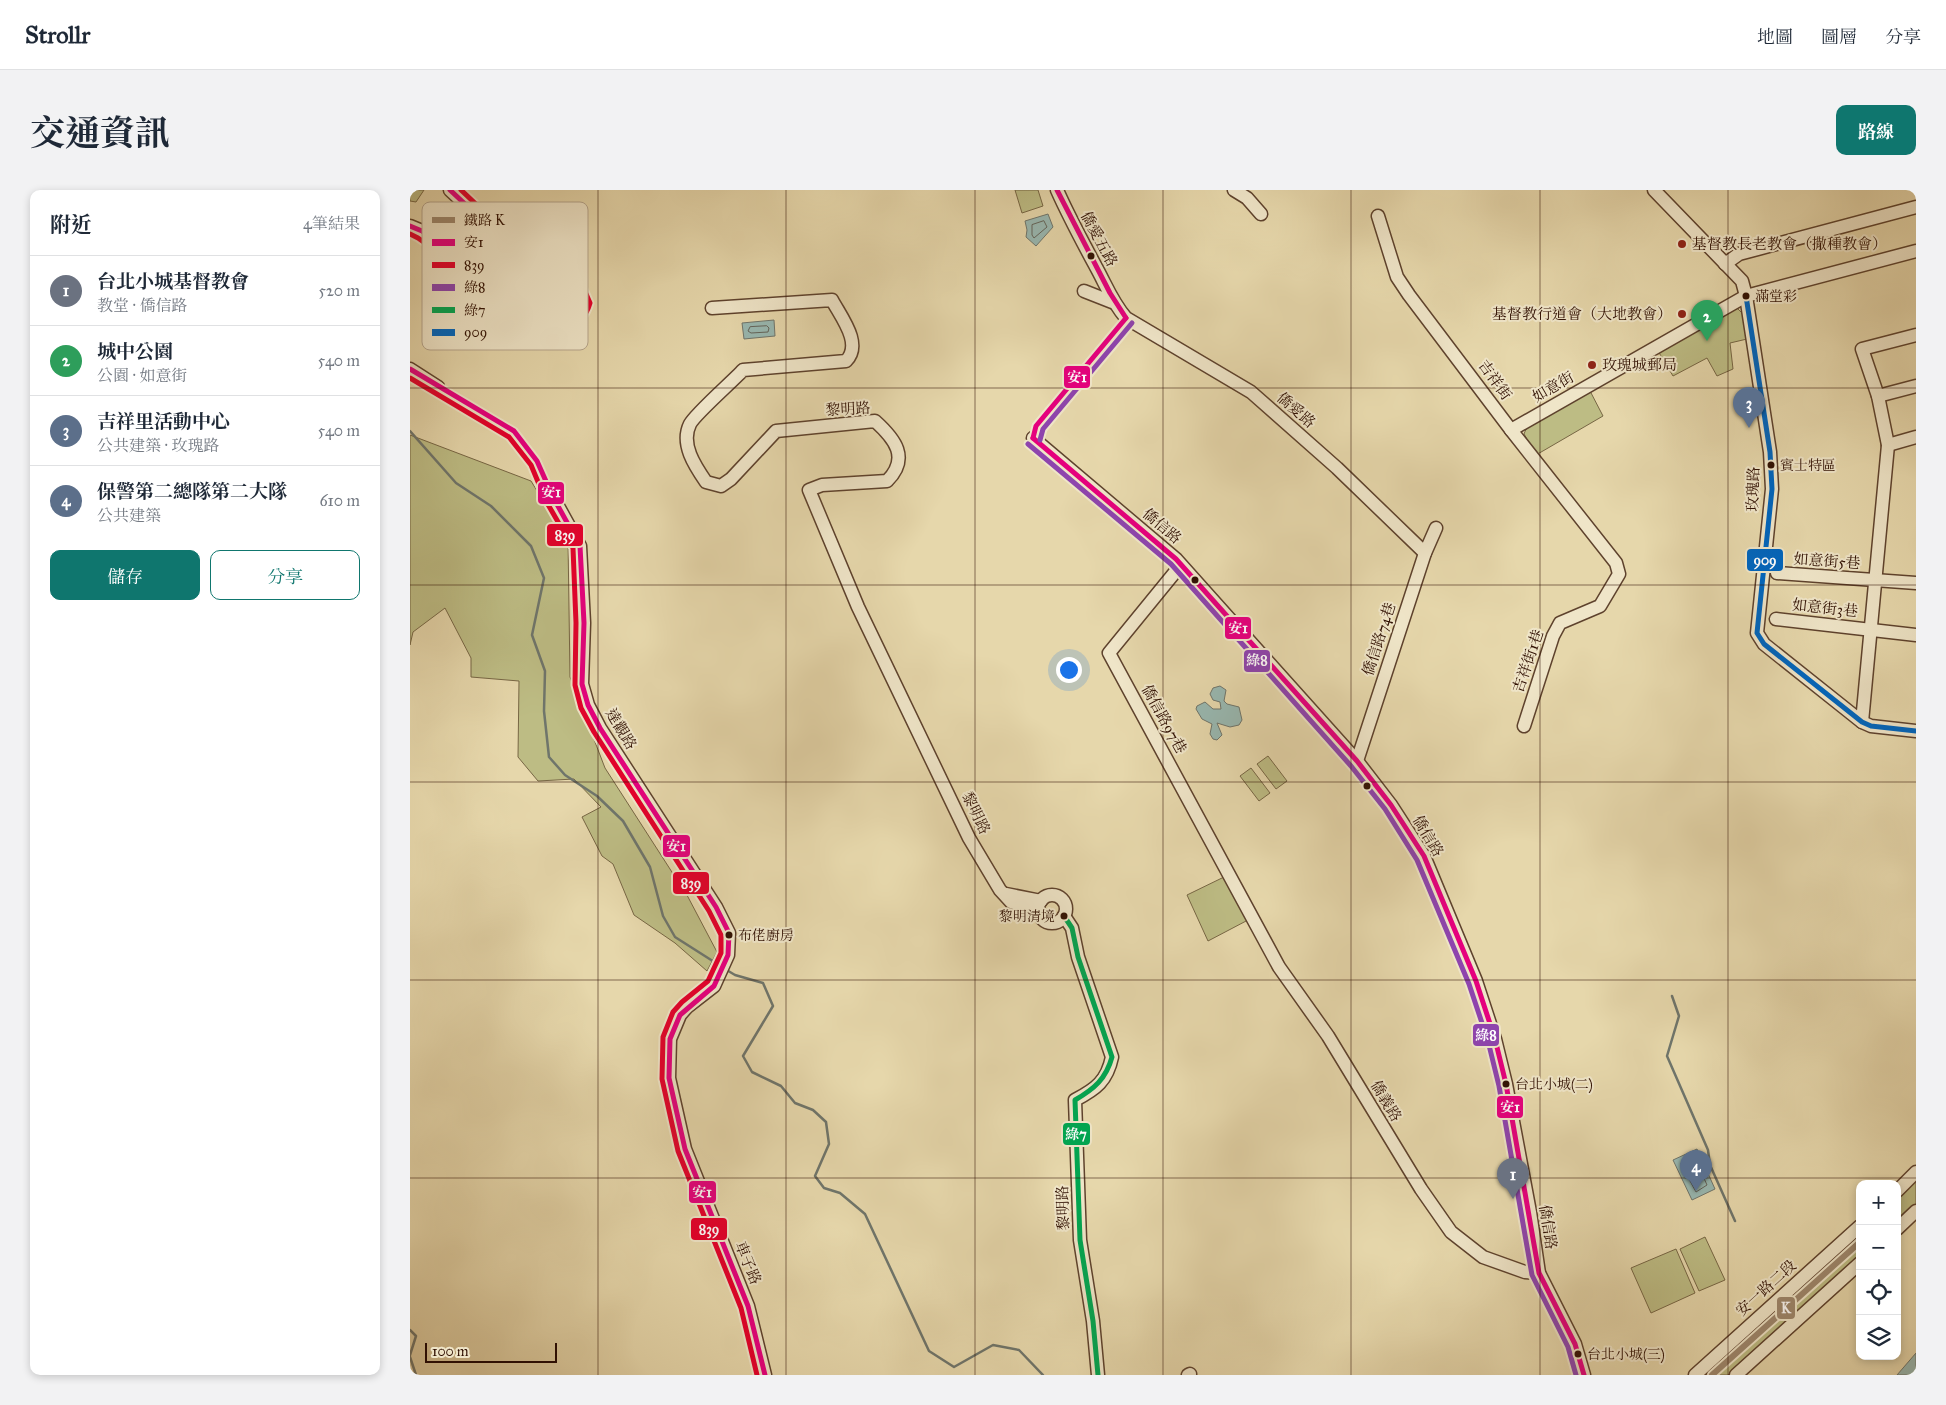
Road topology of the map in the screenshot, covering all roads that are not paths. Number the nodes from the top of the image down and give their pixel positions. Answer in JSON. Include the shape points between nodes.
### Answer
{"nodes":[{"id":1,"x":450,"y":190,"type":"edge"},
{"id":2,"x":1057,"y":190,"type":"edge"},
{"id":3,"x":1234,"y":190,"type":"edge"},
{"id":4,"x":1654,"y":190,"type":"edge"},
{"id":5,"x":463,"y":202,"type":"edge"},
{"id":6,"x":1916,"y":207,"type":"edge"},
{"id":7,"x":1261,"y":214,"type":"dead end"},
{"id":8,"x":1378,"y":216,"type":"dead end"},
{"id":9,"x":410,"y":226,"type":"edge"},
{"id":10,"x":422,"y":231,"type":"edge"},
{"id":11,"x":1916,"y":252,"type":"edge"},
{"id":12,"x":1726,"y":264,"type":"junction"},
{"id":13,"x":1084,"y":291,"type":"dead end"},
{"id":14,"x":1746,"y":296,"type":"junction"},
{"id":15,"x":1112,"y":302,"type":"junction"},
{"id":16,"x":712,"y":308,"type":"dead end"},
{"id":17,"x":1916,"y":335,"type":"edge"},
{"id":18,"x":410,"y":369,"type":"edge"},
{"id":19,"x":1916,"y":386,"type":"edge"},
{"id":20,"x":438,"y":387,"type":"dead end"},
{"id":21,"x":1878,"y":396,"type":"junction"},
{"id":22,"x":1511,"y":430,"type":"junction"},
{"id":23,"x":1916,"y":437,"type":"edge"},
{"id":24,"x":1033,"y":438,"type":"dead end"},
{"id":25,"x":1888,"y":445,"type":"junction"},
{"id":26,"x":553,"y":497,"type":"dead end"},
{"id":27,"x":1436,"y":528,"type":"dead end"},
{"id":28,"x":1608,"y":552,"type":"joint"},
{"id":29,"x":1425,"y":553,"type":"junction"},
{"id":30,"x":1180,"y":566,"type":"junction"},
{"id":31,"x":1777,"y":573,"type":"dead end"},
{"id":32,"x":1875,"y":580,"type":"junction"},
{"id":33,"x":1916,"y":583,"type":"edge"},
{"id":34,"x":1776,"y":619,"type":"dead end"},
{"id":35,"x":1870,"y":629,"type":"junction"},
{"id":36,"x":1916,"y":635,"type":"edge"},
{"id":37,"x":1862,"y":722,"type":"junction"},
{"id":38,"x":1524,"y":726,"type":"dead end"},
{"id":39,"x":1916,"y":731,"type":"edge"},
{"id":40,"x":1357,"y":761,"type":"junction"},
{"id":41,"x":1244,"y":899,"type":"joint"},
{"id":42,"x":1040,"y":906,"type":"junction"},
{"id":43,"x":1061,"y":919,"type":"junction"},
{"id":44,"x":669,"y":1078,"type":"joint"},
{"id":45,"x":1916,"y":1172,"type":"edge"},
{"id":46,"x":1901,"y":1187,"type":"edge"},
{"id":47,"x":1916,"y":1211,"type":"edge"},
{"id":48,"x":1901,"y":1225,"type":"edge"},
{"id":49,"x":1856,"y":1230,"type":"edge"},
{"id":50,"x":1856,"y":1267,"type":"edge"},
{"id":51,"x":1539,"y":1273,"type":"junction"},
{"id":52,"x":765,"y":1375,"type":"edge"},
{"id":53,"x":1098,"y":1375,"type":"edge"},
{"id":54,"x":1584,"y":1375,"type":"edge"},
{"id":55,"x":1695,"y":1375,"type":"edge"},
{"id":56,"x":1736,"y":1375,"type":"edge"}],
"edges":[{"from":1,"to":5,"type":"street"},
{"from":2,"to":15,"type":"street","name":"僑愛五路"},
{"from":3,"to":7,"type":"street","via":[[1247,198]]},
{"from":4,"to":12,"type":"street","name":"玫瑰路"},
{"from":6,"to":12,"type":"street","via":[[1739,254]]},
{"from":8,"to":22,"type":"street","name":"吉祥街","via":[[1397,277]]},
{"from":9,"to":10,"type":"street"},
{"from":11,"to":14,"type":"street","name":"如意街"},
{"from":12,"to":14,"type":"street","name":"玫瑰路","via":[[1742,281]]},
{"from":13,"to":15,"type":"street"},
{"from":14,"to":22,"type":"street","name":"如意街"},
{"from":14,"to":37,"type":"street","name":"玫瑰路","via":[[1770,452],[1772,489],[1757,633],[1764,644]]},
{"from":15,"to":29,"type":"street","name":"僑愛路","via":[[1126,318],[1251,392],[1337,468]]},
{"from":16,"to":42,"type":"street","name":"黎明路","via":[[832,300],[854,350],[846,361],[743,370],[690,424],[687,446],[706,482],[721,486],[732,479],[776,431],[875,421],[890,435],[899,460],[896,472],[887,481],[809,490],[858,607],[969,838],[1010,902]]},
{"from":17,"to":21,"type":"street","via":[[1862,350]]},
{"from":18,"to":20,"type":"street"},
{"from":19,"to":21,"type":"street"},
{"from":21,"to":25,"type":"street"},
{"from":22,"to":28,"type":"street","name":"吉祥街"},
{"from":23,"to":25,"type":"street"},
{"from":24,"to":30,"type":"street","name":"僑信路","via":[[1176,559]]},
{"from":25,"to":32,"type":"street"},
{"from":26,"to":44,"type":"street","name":"達觀路","via":[[580,546],[584,623],[582,684],[588,705],[716,907],[729,933],[728,955],[714,986],[687,1006],[670,1039]]},
{"from":27,"to":29,"type":"street","name":"僑信路74巷"},
{"from":28,"to":38,"type":"street","name":"吉祥街1巷","via":[[1619,574],[1600,606],[1560,623]]},
{"from":29,"to":40,"type":"street","name":"僑信路74巷"},
{"from":30,"to":40,"type":"street","name":"僑信路","via":[[1210,595]]},
{"from":30,"to":41,"type":"street","name":"僑信路97巷","via":[[1109,653]]},
{"from":31,"to":32,"type":"street","name":"如意街5巷"},
{"from":32,"to":33,"type":"street","name":"如意街5巷"},
{"from":32,"to":35,"type":"street"},
{"from":34,"to":35,"type":"street","name":"如意街3巷"},
{"from":35,"to":36,"type":"street","name":"如意街3巷"},
{"from":35,"to":37,"type":"street"},
{"from":37,"to":39,"type":"street","name":"玫瑰路"},
{"from":40,"to":51,"type":"street","name":"僑信路","via":[[1424,856],[1476,981],[1506,1084]]},
{"from":41,"to":51,"type":"street","name":"僑義路","via":[[1279,967],[1328,1036],[1421,1189],[1452,1232],[1483,1257],[1525,1272]]},
{"from":42,"to":43,"type":"street","name":"黎明路","via":[[1040,916],[1048,922]]},
{"from":42,"to":43,"type":"street","name":"黎明路","via":[[1051,895],[1062,898],[1066,905]]},
{"from":43,"to":53,"type":"street","name":"黎明路","via":[[1075,941],[1112,1057],[1109,1072],[1094,1090],[1075,1100],[1080,1240]]},
{"from":44,"to":52,"type":"street","name":"車子路","via":[[685,1149],[748,1306]]},
{"from":45,"to":46,"type":"street"},
{"from":47,"to":48,"type":"street"},
{"from":49,"to":55,"type":"street","name":"安一路二段"},
{"from":50,"to":56,"type":"street"},
{"from":51,"to":54,"type":"street","name":"僑信路","via":[[1575,1344]]}]}
